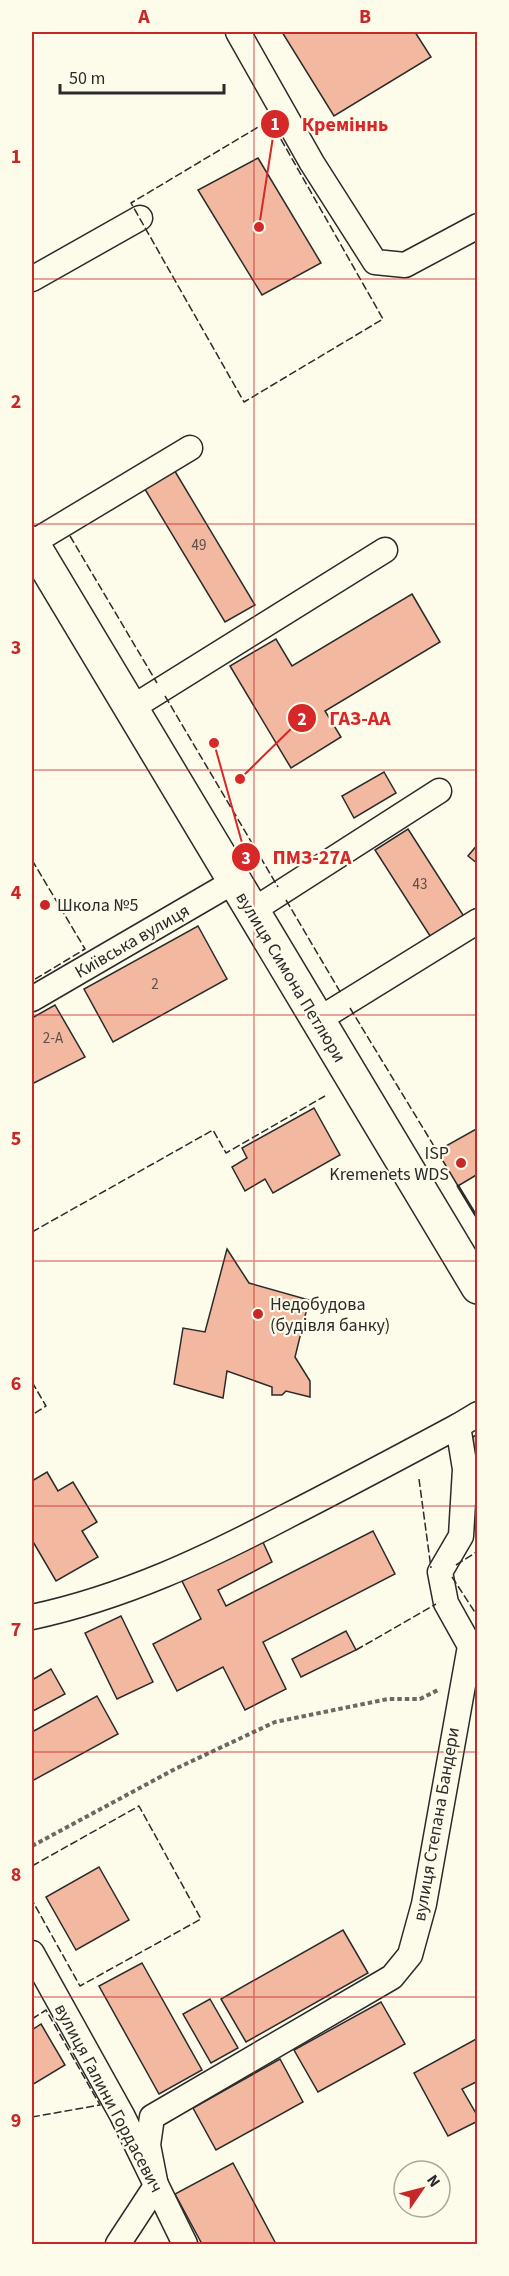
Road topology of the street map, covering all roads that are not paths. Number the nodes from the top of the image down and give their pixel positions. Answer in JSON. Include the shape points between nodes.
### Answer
{"nodes":[{"id":1,"x":238,"y":32,"type":"edge"},
{"id":2,"x":140,"y":218,"type":"dead end"},
{"id":3,"x":477,"y":226,"type":"edge"},
{"id":4,"x":32,"y":279,"type":"edge"},
{"id":5,"x":190,"y":448,"type":"dead end"},
{"id":6,"x":32,"y":543,"type":"edge"},
{"id":7,"x":386,"y":550,"type":"dead end"},
{"id":8,"x":130,"y":709,"type":"junction"},
{"id":9,"x":439,"y":791,"type":"dead end"},
{"id":10,"x":234,"y":882,"type":"junction"},
{"id":11,"x":252,"y":911,"type":"junction"},
{"id":12,"x":477,"y":921,"type":"edge"},
{"id":13,"x":32,"y":999,"type":"edge"},
{"id":14,"x":318,"y":1020,"type":"junction"},
{"id":15,"x":477,"y":1287,"type":"edge"},
{"id":16,"x":468,"y":1420,"type":"edge"},
{"id":17,"x":32,"y":1617,"type":"edge"},
{"id":18,"x":32,"y":1953,"type":"edge"},
{"id":19,"x":156,"y":2186,"type":"junction"},
{"id":20,"x":118,"y":2244,"type":"edge"},
{"id":21,"x":185,"y":2244,"type":"edge"}],
"edges":[{"from":1,"to":3,"type":"street","via":[[312,163],[375,262],[405,265]]},
{"from":2,"to":4,"type":"street"},
{"from":5,"to":6,"type":"street"},
{"from":6,"to":8,"type":"highway","name":"вулиця Симона Петлюри"},
{"from":7,"to":8,"type":"street"},
{"from":8,"to":10,"type":"highway","name":"вулиця Симона Петлюри"},
{"from":9,"to":11,"type":"street"},
{"from":10,"to":11,"type":"highway","name":"вулиця Симона Петлюри"},
{"from":10,"to":13,"type":"street","name":"Київська вулиця"},
{"from":11,"to":14,"type":"highway","name":"вулиця Симона Петлюри"},
{"from":12,"to":14,"type":"street"},
{"from":14,"to":15,"type":"highway","name":"вулиця Симона Петлюри"},
{"from":16,"to":17,"type":"street","via":[[208,1557],[124,1592]]},
{"from":16,"to":19,"type":"street","name":"вулиця Степана Бандери","via":[[460,1536],[440,1572],[446,1603],[470,1646],[424,1904],[410,1955],[392,1977],[152,2117],[148,2145]]},
{"from":18,"to":19,"type":"street","name":"вулиця Галини Гордасевич","via":[[122,2115]]},
{"from":19,"to":20,"type":"street"},
{"from":19,"to":21,"type":"street","name":"вулиця Галини Гордасевич"}]}
